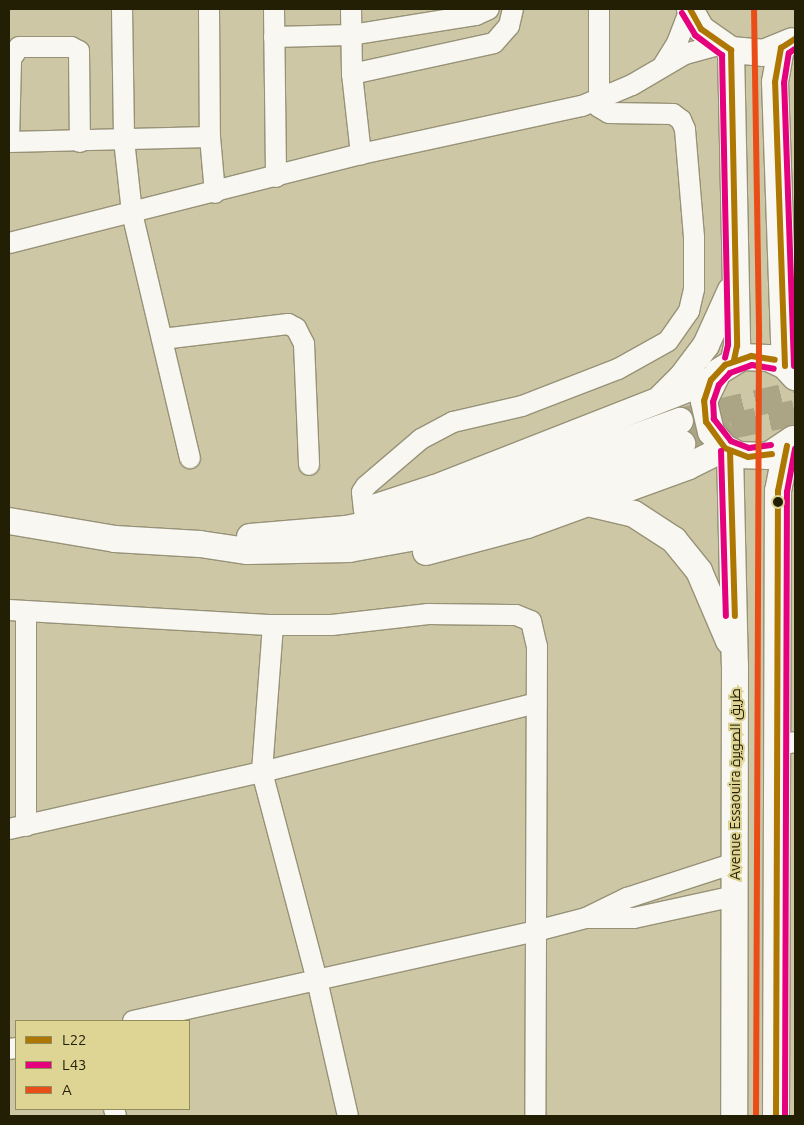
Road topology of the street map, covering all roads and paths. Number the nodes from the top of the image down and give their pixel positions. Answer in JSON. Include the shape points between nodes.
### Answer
{"nodes":[{"id":1,"x":122,"y":9,"type":"edge"},
{"id":2,"x":208,"y":9,"type":"edge"},
{"id":3,"x":274,"y":9,"type":"edge"},
{"id":4,"x":351,"y":9,"type":"edge"},
{"id":5,"x":489,"y":9,"type":"edge"},
{"id":6,"x":513,"y":9,"type":"edge"},
{"id":7,"x":599,"y":9,"type":"edge"},
{"id":8,"x":690,"y":9,"type":"edge"},
{"id":9,"x":351,"y":34,"type":"junction"},
{"id":10,"x":274,"y":37,"type":"junction"},
{"id":11,"x":788,"y":44,"type":"edge"},
{"id":12,"x":725,"y":47,"type":"junction"},
{"id":13,"x":664,"y":64,"type":"junction"},
{"id":14,"x":352,"y":74,"type":"junction"},
{"id":15,"x":598,"y":100,"type":"junction"},
{"id":16,"x":210,"y":138,"type":"junction"},
{"id":17,"x":124,"y":140,"type":"junction"},
{"id":18,"x":9,"y":142,"type":"edge"},
{"id":19,"x":80,"y":142,"type":"junction"},
{"id":20,"x":361,"y":154,"type":"junction"},
{"id":21,"x":276,"y":177,"type":"junction"},
{"id":22,"x":214,"y":193,"type":"junction"},
{"id":23,"x":132,"y":213,"type":"junction"},
{"id":24,"x":9,"y":243,"type":"edge"},
{"id":25,"x":736,"y":270,"type":"junction"},
{"id":26,"x":162,"y":339,"type":"junction"},
{"id":27,"x":734,"y":360,"type":"junction"},
{"id":28,"x":791,"y":370,"type":"edge"},
{"id":29,"x":711,"y":380,"type":"junction"},
{"id":30,"x":650,"y":406,"type":"junction"},
{"id":31,"x":681,"y":432,"type":"tunnel mouth"},
{"id":32,"x":791,"y":442,"type":"edge"},
{"id":33,"x":727,"y":450,"type":"junction"},
{"id":34,"x":190,"y":458,"type":"dead end"},
{"id":35,"x":309,"y":465,"type":"dead end"},
{"id":36,"x":588,"y":503,"type":"junction"},
{"id":37,"x":364,"y":510,"type":"junction"},
{"id":38,"x":9,"y":521,"type":"edge"},
{"id":39,"x":319,"y":541,"type":"junction"},
{"id":40,"x":18,"y":610,"type":"edge"},
{"id":41,"x":273,"y":625,"type":"junction"},
{"id":42,"x":736,"y":665,"type":"junction"},
{"id":43,"x":536,"y":703,"type":"junction"},
{"id":44,"x":786,"y":744,"type":"edge"},
{"id":45,"x":262,"y":772,"type":"junction"},
{"id":46,"x":17,"y":828,"type":"edge"},
{"id":47,"x":735,"y":863,"type":"junction"},
{"id":48,"x":734,"y":896,"type":"junction"},
{"id":49,"x":586,"y":918,"type":"junction"},
{"id":50,"x":536,"y":931,"type":"junction"},
{"id":51,"x":317,"y":980,"type":"junction"},
{"id":52,"x":137,"y":1020,"type":"edge"},
{"id":53,"x":348,"y":1116,"type":"edge"},
{"id":54,"x":535,"y":1116,"type":"edge"},
{"id":55,"x":734,"y":1116,"type":"edge"},
{"id":56,"x":776,"y":1116,"type":"edge"}],
"edges":[{"from":1,"to":17,"type":"street"},
{"from":2,"to":16,"type":"street"},
{"from":3,"to":10,"type":"street"},
{"from":4,"to":9,"type":"street"},
{"from":5,"to":9,"type":"street","via":[[476,15]]},
{"from":6,"to":14,"type":"street","via":[[509,26],[494,43]]},
{"from":7,"to":15,"type":"street"},
{"from":8,"to":12,"type":"main road","via":[[701,29]]},
{"from":8,"to":13,"type":"street","via":[[680,38]]},
{"from":9,"to":10,"type":"street"},
{"from":9,"to":14,"type":"street"},
{"from":10,"to":21,"type":"street"},
{"from":11,"to":12,"type":"main road","via":[[754,54]]},
{"from":11,"to":28,"type":"main road","via":[[775,82]]},
{"from":12,"to":13,"type":"street","via":[[696,50]]},
{"from":12,"to":25,"type":"main road"},
{"from":13,"to":15,"type":"street","via":[[632,85]]},
{"from":14,"to":20,"type":"street"},
{"from":15,"to":20,"type":"street"},
{"from":15,"to":37,"type":"street","via":[[605,112],[668,113],[678,116],[684,124],[692,196],[694,288],[684,322],[658,348],[588,382],[522,406],[470,417],[436,429],[366,486],[362,492]]},
{"from":16,"to":17,"type":"street"},
{"from":16,"to":22,"type":"street"},
{"from":17,"to":19,"type":"street"},
{"from":17,"to":23,"type":"street"},
{"from":18,"to":19,"type":"street"},
{"from":18,"to":19,"type":"street","via":[[11,59],[19,47],[71,47],[79,51]]},
{"from":20,"to":21,"type":"street"},
{"from":21,"to":22,"type":"street"},
{"from":22,"to":23,"type":"street"},
{"from":23,"to":24,"type":"street"},
{"from":23,"to":26,"type":"street"},
{"from":25,"to":27,"type":"main road","via":[[737,346]]},
{"from":25,"to":30,"type":"main road","via":[[724,309],[706,345],[682,377]]},
{"from":26,"to":34,"type":"street"},
{"from":26,"to":35,"type":"street","via":[[288,324],[296,328],[304,344]]},
{"from":27,"to":28,"type":"main road","via":[[759,356]]},
{"from":27,"to":29,"type":"main road"},
{"from":29,"to":30,"type":"main road"},
{"from":29,"to":33,"type":"main road","via":[[704,401],[706,422]]},
{"from":30,"to":37,"type":"main road","via":[[435,488]]},
{"from":31,"to":39,"type":"main road","via":[[437,532],[379,546]]},
{"from":32,"to":33,"type":"main road","via":[[758,458]]},
{"from":32,"to":44,"type":"main road","via":[[778,491]]},
{"from":33,"to":36,"type":"main road"},
{"from":33,"to":42,"type":"main road","name":"Avenue Essaouira طريق الصويرة"},
{"from":36,"to":39,"type":"main road","via":[[494,535],[427,552],[366,561],[342,559]]},
{"from":36,"to":42,"type":"main road","via":[[619,509],[641,518],[662,530],[686,552],[715,603]]},
{"from":37,"to":39,"type":"main road"},
{"from":38,"to":39,"type":"main road","via":[[114,539],[271,552]]},
{"from":40,"to":41,"type":"street"},
{"from":40,"to":46,"type":"street"},
{"from":41,"to":43,"type":"street","via":[[332,625],[428,614],[516,615],[530,621],[536,634]]},
{"from":41,"to":45,"type":"street"},
{"from":42,"to":47,"type":"main road","name":"Avenue Essaouira طريق الصويرة"},
{"from":43,"to":45,"type":"street"},
{"from":43,"to":50,"type":"street"},
{"from":44,"to":56,"type":"main road"},
{"from":45,"to":46,"type":"street"},
{"from":45,"to":51,"type":"street"},
{"from":47,"to":48,"type":"main road","name":"Avenue Essaouira طريق الصويرة"},
{"from":47,"to":49,"type":"street","via":[[628,898]]},
{"from":48,"to":49,"type":"street","via":[[634,918]]},
{"from":48,"to":55,"type":"main road","name":"Avenue Essaouira طريق الصويرة"},
{"from":49,"to":50,"type":"street"},
{"from":50,"to":51,"type":"street"},
{"from":50,"to":54,"type":"street"},
{"from":51,"to":52,"type":"street"},
{"from":51,"to":53,"type":"street"}]}
